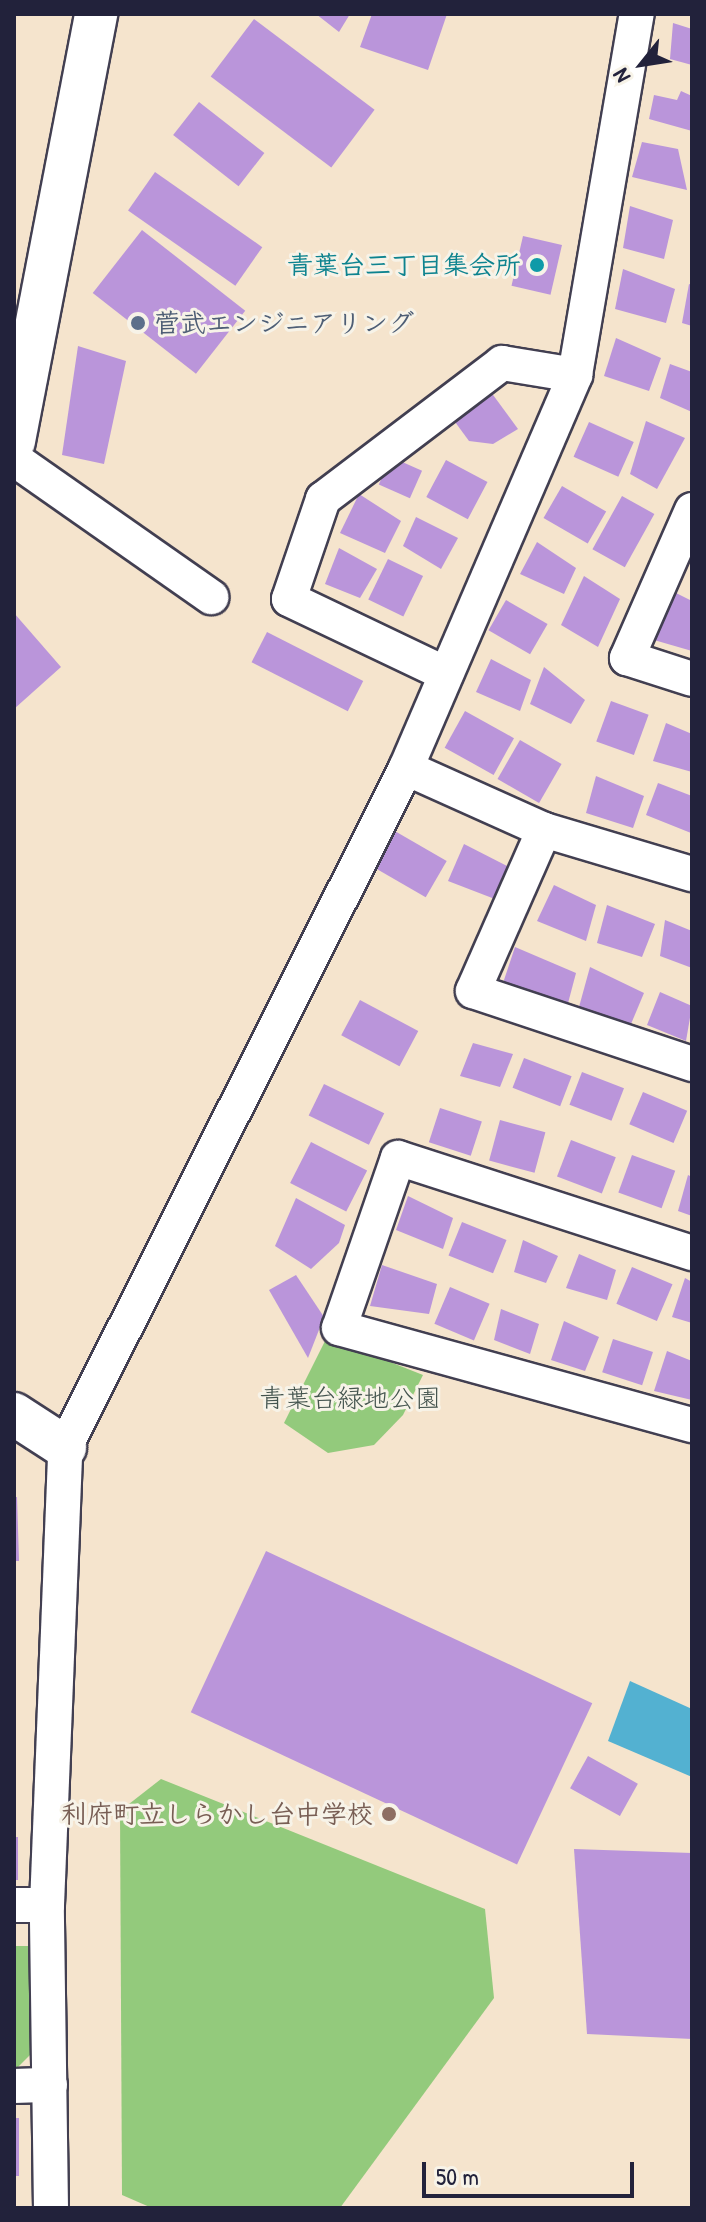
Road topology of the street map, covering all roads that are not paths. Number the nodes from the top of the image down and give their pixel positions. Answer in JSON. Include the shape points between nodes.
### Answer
{"nodes":[{"id":1,"x":96,"y":14,"type":"edge"},
{"id":2,"x":637,"y":14,"type":"edge"},
{"id":3,"x":575,"y":375,"type":"junction"},
{"id":4,"x":14,"y":441,"type":"edge"},
{"id":5,"x":14,"y":459,"type":"edge"},
{"id":6,"x":692,"y":510,"type":"edge"},
{"id":7,"x":211,"y":597,"type":"dead end"},
{"id":8,"x":446,"y":674,"type":"junction"},
{"id":9,"x":692,"y":679,"type":"edge"},
{"id":10,"x":406,"y":768,"type":"junction"},
{"id":11,"x":544,"y":830,"type":"junction"},
{"id":12,"x":692,"y":874,"type":"edge"},
{"id":13,"x":692,"y":1064,"type":"edge"},
{"id":14,"x":692,"y":1253,"type":"edge"},
{"id":15,"x":14,"y":1414,"type":"edge"},
{"id":16,"x":692,"y":1425,"type":"edge"},
{"id":17,"x":65,"y":1447,"type":"junction"},
{"id":18,"x":30,"y":1905,"type":"edge"},
{"id":19,"x":50,"y":2085,"type":"junction"},
{"id":20,"x":14,"y":2086,"type":"edge"},
{"id":21,"x":51,"y":2208,"type":"edge"}],
"edges":[{"from":1,"to":4,"type":"street"},
{"from":2,"to":3,"type":"street"},
{"from":3,"to":8,"type":"street"},
{"from":3,"to":8,"type":"street","via":[[502,363],[323,499],[289,599]]},
{"from":5,"to":7,"type":"street"},
{"from":6,"to":9,"type":"street","via":[[627,658]]},
{"from":8,"to":10,"type":"street"},
{"from":10,"to":11,"type":"street"},
{"from":10,"to":17,"type":"street"},
{"from":11,"to":12,"type":"street"},
{"from":11,"to":13,"type":"street","via":[[473,991]]},
{"from":14,"to":16,"type":"street","via":[[398,1158],[339,1328]]},
{"from":15,"to":17,"type":"street"},
{"from":17,"to":18,"type":"street"},
{"from":18,"to":19,"type":"street"},
{"from":19,"to":20,"type":"street"},
{"from":19,"to":21,"type":"street"}]}
